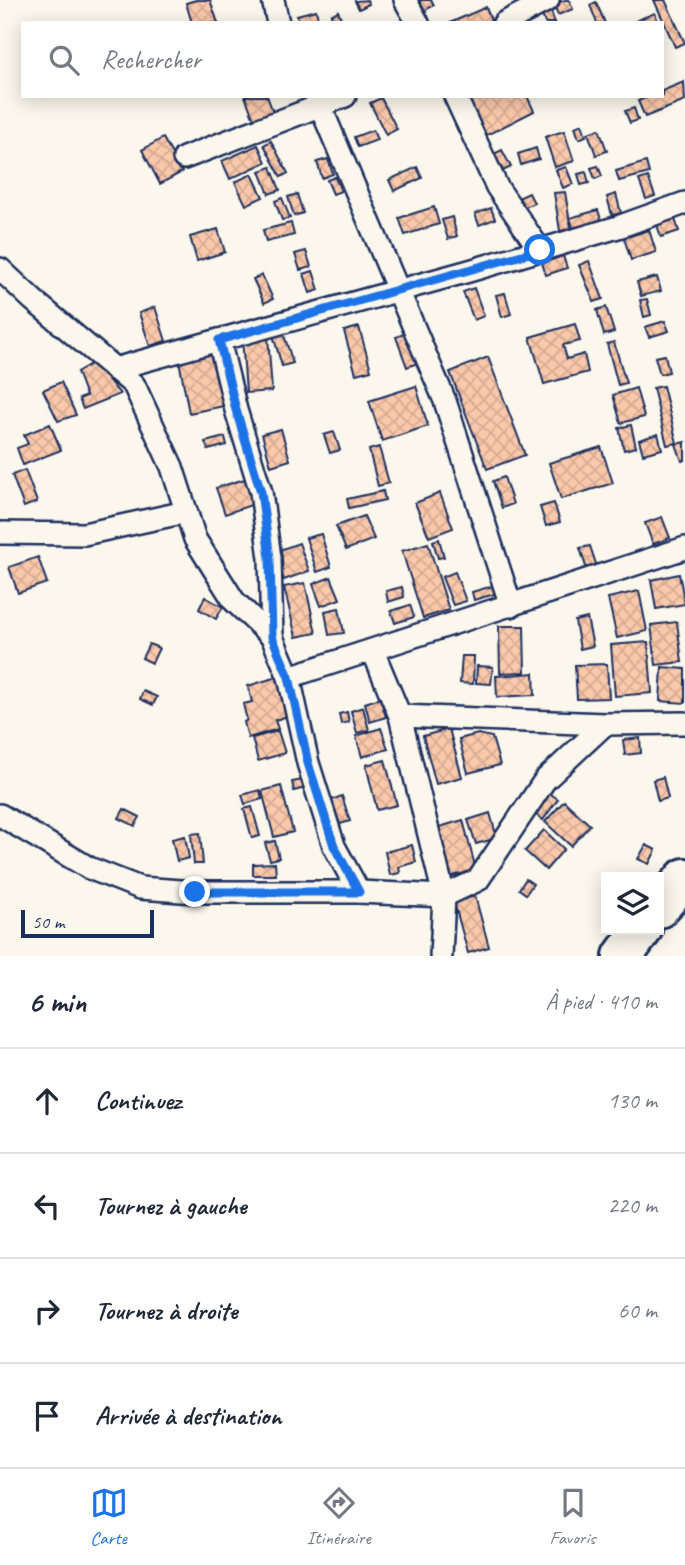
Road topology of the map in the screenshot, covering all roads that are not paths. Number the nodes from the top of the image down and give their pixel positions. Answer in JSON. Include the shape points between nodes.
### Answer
{"nodes":[{"id":1,"x":273,"y":0,"type":"edge"},
{"id":2,"x":405,"y":0,"type":"edge"},
{"id":3,"x":548,"y":0,"type":"edge"},
{"id":4,"x":278,"y":21,"type":"edge"},
{"id":5,"x":417,"y":21,"type":"edge"},
{"id":6,"x":508,"y":21,"type":"edge"},
{"id":7,"x":456,"y":98,"type":"edge"},
{"id":8,"x":318,"y":101,"type":"edge"},
{"id":9,"x":184,"y":158,"type":"dead end"},
{"id":10,"x":685,"y":203,"type":"edge"},
{"id":11,"x":540,"y":250,"type":"junction"},
{"id":12,"x":0,"y":269,"type":"edge"},
{"id":13,"x":396,"y":290,"type":"junction"},
{"id":14,"x":219,"y":340,"type":"junction"},
{"id":15,"x":114,"y":369,"type":"junction"},
{"id":16,"x":186,"y":512,"type":"junction"},
{"id":17,"x":0,"y":533,"type":"edge"},
{"id":18,"x":685,"y":548,"type":"edge"},
{"id":19,"x":511,"y":606,"type":"junction"},
{"id":20,"x":272,"y":637,"type":"junction"},
{"id":21,"x":373,"y":651,"type":"junction"},
{"id":22,"x":289,"y":677,"type":"junction"},
{"id":23,"x":400,"y":716,"type":"junction"},
{"id":24,"x":685,"y":723,"type":"edge"},
{"id":25,"x":605,"y":724,"type":"junction"},
{"id":26,"x":0,"y":815,"type":"edge"},
{"id":27,"x":685,"y":878,"type":"edge"},
{"id":28,"x":359,"y":892,"type":"junction"},
{"id":29,"x":444,"y":897,"type":"junction"},
{"id":30,"x":664,"y":902,"type":"edge"},
{"id":31,"x":638,"y":935,"type":"edge"},
{"id":32,"x":441,"y":956,"type":"edge"},
{"id":33,"x":623,"y":956,"type":"edge"}],
"edges":[{"from":1,"to":4,"type":"street"},
{"from":2,"to":5,"type":"street"},
{"from":3,"to":6,"type":"street"},
{"from":7,"to":11,"type":"street","via":[[497,187]]},
{"from":8,"to":9,"type":"street"},
{"from":8,"to":13,"type":"street"},
{"from":10,"to":11,"type":"street"},
{"from":11,"to":13,"type":"street"},
{"from":12,"to":15,"type":"street"},
{"from":13,"to":14,"type":"street"},
{"from":13,"to":19,"type":"street","via":[[445,401]]},
{"from":14,"to":15,"type":"street"},
{"from":14,"to":20,"type":"street","via":[[261,492],[270,558]]},
{"from":15,"to":16,"type":"street","via":[[134,385],[172,467]]},
{"from":16,"to":17,"type":"street","via":[[84,534]]},
{"from":16,"to":20,"type":"street","via":[[195,539],[234,601]]},
{"from":18,"to":19,"type":"street"},
{"from":19,"to":21,"type":"street"},
{"from":20,"to":22,"type":"street"},
{"from":21,"to":22,"type":"street"},
{"from":21,"to":23,"type":"street"},
{"from":22,"to":28,"type":"street","via":[[308,763],[334,846]]},
{"from":23,"to":25,"type":"street"},
{"from":23,"to":29,"type":"street"},
{"from":24,"to":25,"type":"street"},
{"from":25,"to":29,"type":"street","via":[[545,780],[478,880]]},
{"from":26,"to":28,"type":"street","via":[[89,868],[139,888]]},
{"from":27,"to":30,"type":"highway"},
{"from":28,"to":29,"type":"street"},
{"from":29,"to":32,"type":"street"},
{"from":31,"to":33,"type":"highway"}]}
